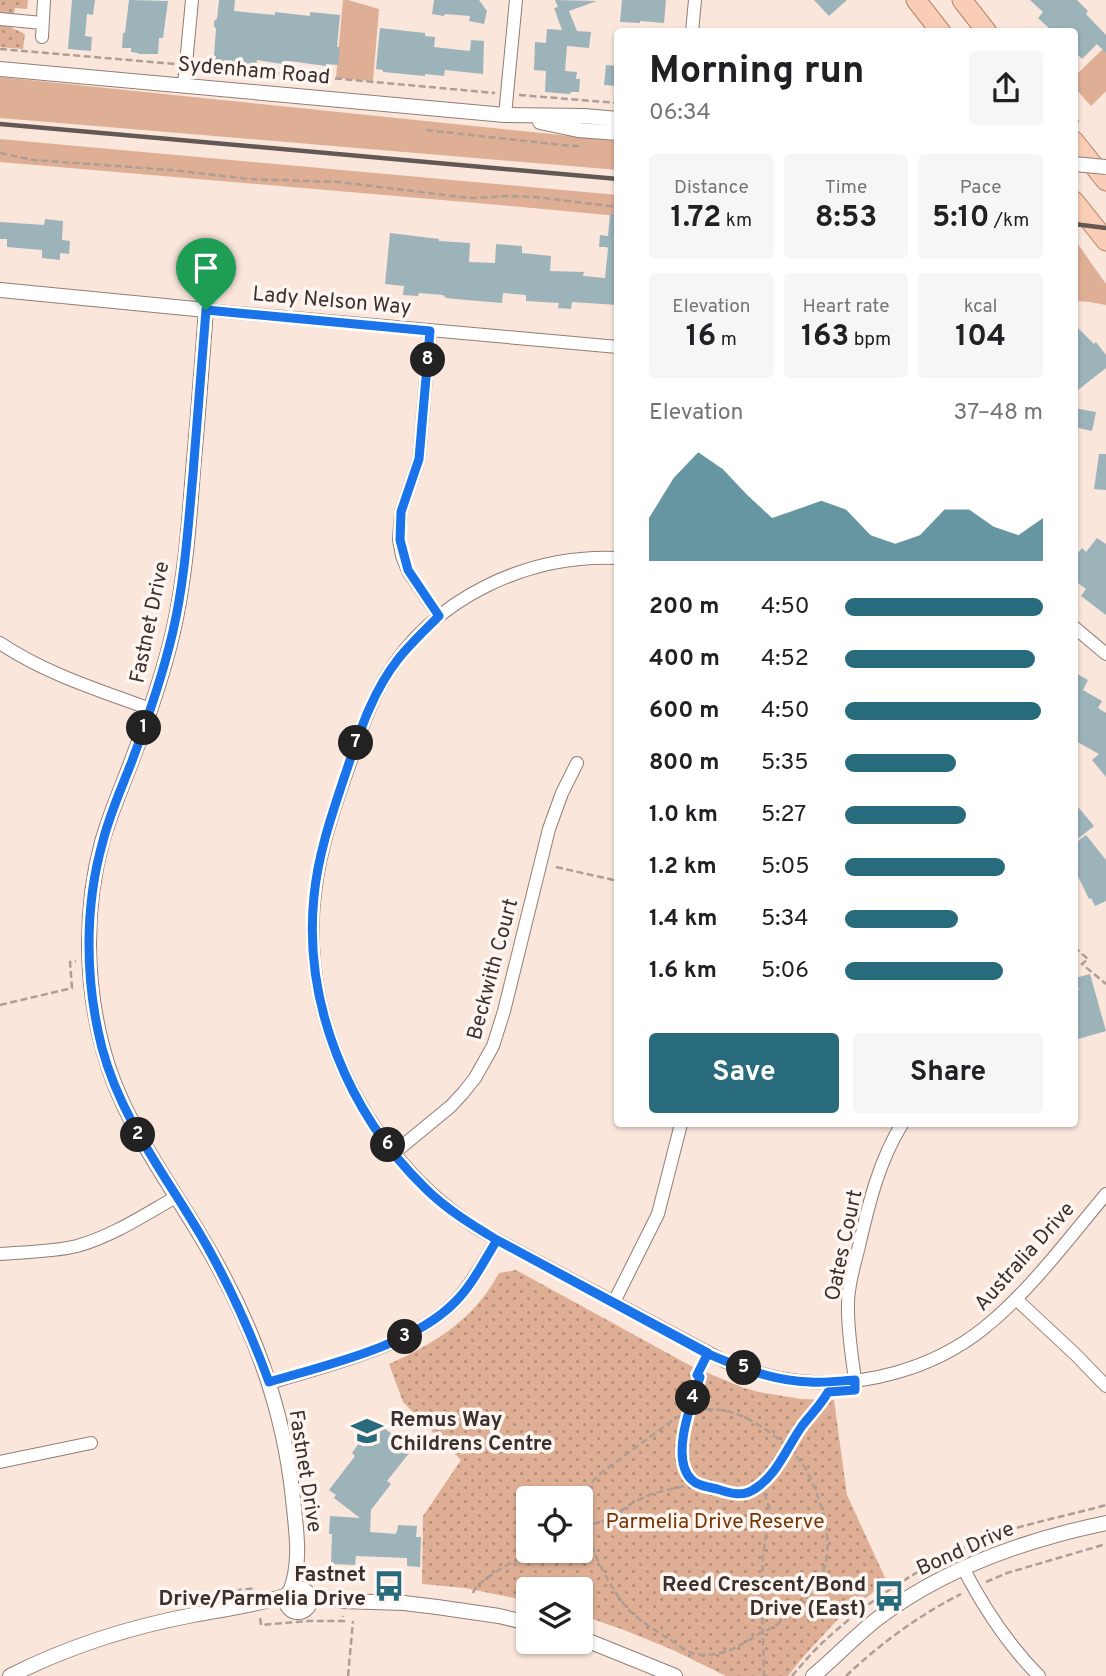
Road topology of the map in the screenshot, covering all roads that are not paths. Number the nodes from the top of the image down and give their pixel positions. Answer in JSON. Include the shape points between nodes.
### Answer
{"nodes":[{"id":1,"x":44,"y":0,"type":"edge"},
{"id":2,"x":192,"y":0,"type":"edge"},
{"id":3,"x":516,"y":0,"type":"edge"},
{"id":4,"x":695,"y":0,"type":"edge"},
{"id":5,"x":916,"y":0,"type":"edge"},
{"id":6,"x":962,"y":0,"type":"edge"},
{"id":7,"x":0,"y":19,"type":"edge"},
{"id":8,"x":42,"y":23,"type":"junction"},
{"id":9,"x":692,"y":28,"type":"edge"},
{"id":10,"x":938,"y":28,"type":"edge"},
{"id":11,"x":984,"y":28,"type":"edge"},
{"id":12,"x":42,"y":37,"type":"dead end"},
{"id":13,"x":0,"y":69,"type":"edge"},
{"id":14,"x":184,"y":85,"type":"junction"},
{"id":15,"x":505,"y":115,"type":"junction"},
{"id":16,"x":614,"y":119,"type":"edge"},
{"id":17,"x":614,"y":133,"type":"edge"},
{"id":18,"x":1078,"y":147,"type":"edge"},
{"id":19,"x":1078,"y":164,"type":"edge"},
{"id":20,"x":1106,"y":167,"type":"edge"},
{"id":21,"x":1106,"y":181,"type":"edge"},
{"id":22,"x":1078,"y":206,"type":"edge"},
{"id":23,"x":1106,"y":241,"type":"edge"},
{"id":24,"x":0,"y":290,"type":"edge"},
{"id":25,"x":206,"y":310,"type":"junction"},
{"id":26,"x":430,"y":331,"type":"junction"},
{"id":27,"x":614,"y":347,"type":"edge"},
{"id":28,"x":614,"y":558,"type":"edge"},
{"id":29,"x":439,"y":616,"type":"junction"},
{"id":30,"x":1078,"y":630,"type":"edge"},
{"id":31,"x":0,"y":643,"type":"edge"},
{"id":32,"x":1106,"y":654,"type":"edge"},
{"id":33,"x":150,"y":709,"type":"junction"},
{"id":34,"x":577,"y":763,"type":"dead end"},
{"id":35,"x":680,"y":1127,"type":"edge"},
{"id":36,"x":900,"y":1127,"type":"edge"},
{"id":37,"x":394,"y":1153,"type":"junction"},
{"id":38,"x":1106,"y":1194,"type":"edge"},
{"id":39,"x":176,"y":1197,"type":"junction"},
{"id":40,"x":497,"y":1240,"type":"junction"},
{"id":41,"x":0,"y":1254,"type":"edge"},
{"id":42,"x":1016,"y":1299,"type":"junction"},
{"id":43,"x":614,"y":1302,"type":"junction"},
{"id":44,"x":855,"y":1380,"type":"junction"},
{"id":45,"x":269,"y":1382,"type":"junction"},
{"id":46,"x":1106,"y":1386,"type":"edge"},
{"id":47,"x":91,"y":1443,"type":"dead end"},
{"id":48,"x":0,"y":1462,"type":"edge"},
{"id":49,"x":1106,"y":1523,"type":"edge"},
{"id":50,"x":298,"y":1562,"type":"junction"},
{"id":51,"x":963,"y":1568,"type":"junction"},
{"id":52,"x":289,"y":1593,"type":"junction"},
{"id":53,"x":309,"y":1594,"type":"junction"},
{"id":54,"x":342,"y":1601,"type":"junction"},
{"id":55,"x":251,"y":1607,"type":"junction"},
{"id":56,"x":299,"y":1611,"type":"junction"},
{"id":57,"x":516,"y":1620,"type":"edge"},
{"id":58,"x":593,"y":1643,"type":"edge"},
{"id":59,"x":818,"y":1673,"type":"edge"},
{"id":60,"x":10,"y":1676,"type":"edge"},
{"id":61,"x":675,"y":1676,"type":"edge"},
{"id":62,"x":1039,"y":1676,"type":"edge"}],
"edges":[{"from":1,"to":8,"type":"street"},
{"from":2,"to":14,"type":"street"},
{"from":3,"to":15,"type":"street"},
{"from":4,"to":9,"type":"street"},
{"from":5,"to":10,"type":"main road"},
{"from":6,"to":11,"type":"main road"},
{"from":7,"to":8,"type":"street"},
{"from":8,"to":12,"type":"street"},
{"from":13,"to":14,"type":"street","name":"Sydenham Road"},
{"from":14,"to":15,"type":"street","name":"Sydenham Road"},
{"from":15,"to":16,"type":"street","name":"Sydenham Road"},
{"from":15,"to":17,"type":"street","name":"Sydenham Road"},
{"from":18,"to":21,"type":"main road"},
{"from":19,"to":20,"type":"street","bridge":true},
{"from":22,"to":23,"type":"main road"},
{"from":24,"to":25,"type":"street","name":"Lady Nelson Way"},
{"from":25,"to":26,"type":"street","name":"Lady Nelson Way"},
{"from":25,"to":33,"type":"street","name":"Fastnet Drive","via":[[179,601]]},
{"from":26,"to":27,"type":"street","name":"Lady Nelson Way"},
{"from":26,"to":29,"type":"street","via":[[419,459],[401,512],[400,540],[408,570]]},
{"from":28,"to":29,"type":"street","name":"Australia Drive","via":[[539,565],[488,585]]},
{"from":29,"to":37,"type":"street","name":"Australia Drive","via":[[398,659],[375,698],[330,822],[314,894],[315,969],[332,1042],[356,1096]]},
{"from":30,"to":32,"type":"street"},
{"from":31,"to":33,"type":"street","via":[[54,673]]},
{"from":33,"to":39,"type":"street","name":"Fastnet Drive","via":[[102,842],[92,891],[90,958],[97,1026],[109,1071],[136,1132]]},
{"from":34,"to":37,"type":"street","name":"Beckwith Court","via":[[549,829],[493,1046],[463,1093]]},
{"from":35,"to":43,"type":"street","via":[[658,1214]]},
{"from":36,"to":44,"type":"street","name":"Oates Court","via":[[880,1167],[850,1280]]},
{"from":37,"to":40,"type":"street","name":"Australia Drive","via":[[442,1203]]},
{"from":38,"to":42,"type":"street","name":"Australia Drive"},
{"from":39,"to":41,"type":"street","via":[[120,1229],[75,1247]]},
{"from":39,"to":45,"type":"street","name":"Fastnet Drive","via":[[228,1287]]},
{"from":40,"to":43,"type":"street","name":"Australia Drive"},
{"from":40,"to":45,"type":"street","via":[[454,1303],[417,1331],[370,1351]]},
{"from":42,"to":44,"type":"street","name":"Australia Drive","via":[[955,1349],[887,1376]]},
{"from":42,"to":46,"type":"street"},
{"from":43,"to":44,"type":"street","name":"Australia Drive","via":[[751,1371],[811,1382]]},
{"from":45,"to":50,"type":"street","name":"Fastnet Drive","via":[[288,1462]]},
{"from":47,"to":48,"type":"street"},
{"from":49,"to":51,"type":"street","name":"Bond Drive","via":[[1020,1545]]},
{"from":50,"to":52,"type":"street","name":"Fastnet Drive"},
{"from":50,"to":53,"type":"street","name":"Fastnet Drive"},
{"from":51,"to":59,"type":"street","name":"Bond Drive","via":[[876,1620]]},
{"from":51,"to":62,"type":"street","via":[[992,1619]]},
{"from":52,"to":53,"type":"street","via":[[299,1588]]},
{"from":52,"to":55,"type":"street"},
{"from":52,"to":56,"type":"street","via":[[286,1602]]},
{"from":53,"to":54,"type":"street"},
{"from":53,"to":56,"type":"street","via":[[309,1605]]},
{"from":54,"to":56,"type":"street"},
{"from":54,"to":57,"type":"street","via":[[436,1606]]},
{"from":55,"to":56,"type":"street"},
{"from":55,"to":60,"type":"street","via":[[194,1615],[111,1636]]},
{"from":58,"to":61,"type":"street"}]}
